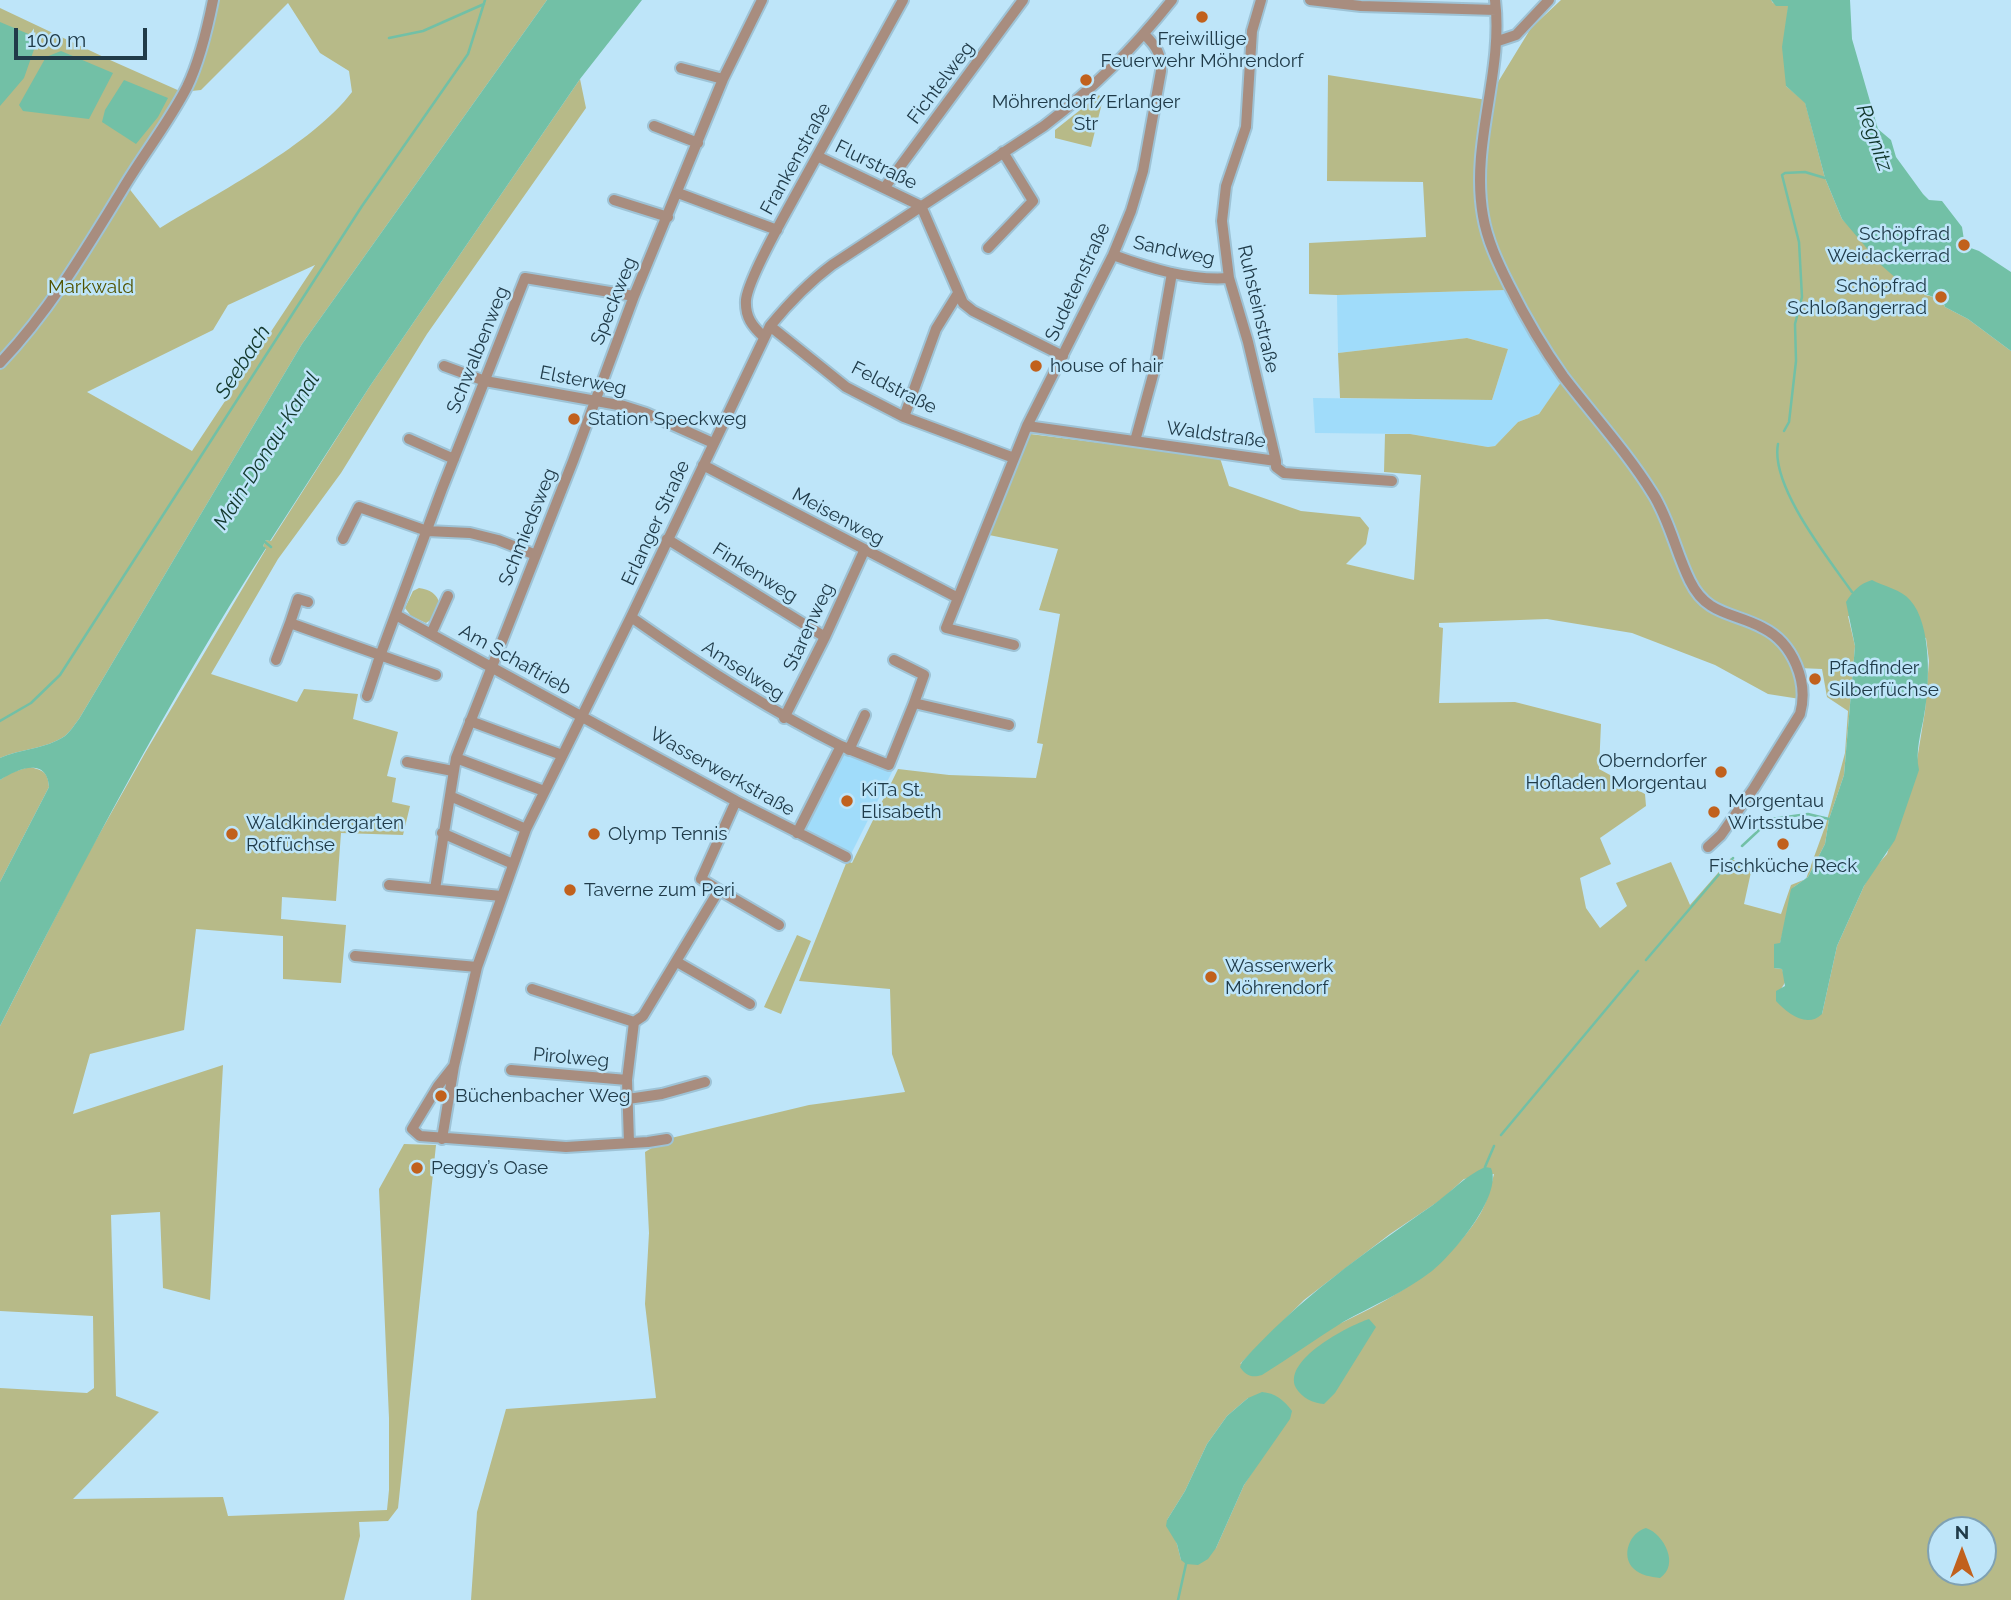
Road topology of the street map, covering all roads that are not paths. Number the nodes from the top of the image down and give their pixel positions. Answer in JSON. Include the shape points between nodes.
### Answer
{"nodes":[{"id":1,"x":213,"y":0,"type":"edge"},
{"id":2,"x":762,"y":0,"type":"edge"},
{"id":3,"x":904,"y":0,"type":"edge"},
{"id":4,"x":1023,"y":0,"type":"edge"},
{"id":5,"x":1172,"y":0,"type":"edge"},
{"id":6,"x":1261,"y":0,"type":"edge"},
{"id":7,"x":1310,"y":0,"type":"edge"},
{"id":8,"x":1549,"y":0,"type":"edge"},
{"id":9,"x":1495,"y":5,"type":"edge"},
{"id":10,"x":1145,"y":35,"type":"junction"},
{"id":11,"x":1498,"y":41,"type":"junction"},
{"id":12,"x":681,"y":68,"type":"dead end"},
{"id":13,"x":723,"y":79,"type":"junction"},
{"id":14,"x":654,"y":126,"type":"dead end"},
{"id":15,"x":698,"y":143,"type":"junction"},
{"id":16,"x":1003,"y":152,"type":"junction"},
{"id":17,"x":817,"y":156,"type":"junction"},
{"id":18,"x":885,"y":187,"type":"junction"},
{"id":19,"x":678,"y":193,"type":"junction"},
{"id":20,"x":614,"y":200,"type":"dead end"},
{"id":21,"x":920,"y":206,"type":"junction"},
{"id":22,"x":668,"y":217,"type":"junction"},
{"id":23,"x":776,"y":230,"type":"junction"},
{"id":24,"x":988,"y":248,"type":"dead end"},
{"id":25,"x":1113,"y":255,"type":"junction"},
{"id":26,"x":1172,"y":273,"type":"junction"},
{"id":27,"x":1229,"y":278,"type":"junction"},
{"id":28,"x":957,"y":295,"type":"junction"},
{"id":29,"x":634,"y":296,"type":"junction"},
{"id":30,"x":771,"y":326,"type":"junction"},
{"id":31,"x":764,"y":337,"type":"junction"},
{"id":32,"x":1063,"y":356,"type":"junction"},
{"id":33,"x":0,"y":363,"type":"edge"},
{"id":34,"x":444,"y":366,"type":"dead end"},
{"id":35,"x":485,"y":381,"type":"junction"},
{"id":36,"x":595,"y":400,"type":"junction"},
{"id":37,"x":904,"y":417,"type":"junction"},
{"id":38,"x":1027,"y":426,"type":"junction"},
{"id":39,"x":409,"y":439,"type":"dead end"},
{"id":40,"x":1135,"y":440,"type":"junction"},
{"id":41,"x":713,"y":443,"type":"junction"},
{"id":42,"x":1014,"y":458,"type":"junction"},
{"id":43,"x":454,"y":459,"type":"junction"},
{"id":44,"x":1276,"y":461,"type":"junction"},
{"id":45,"x":703,"y":465,"type":"junction"},
{"id":46,"x":1392,"y":481,"type":"dead end"},
{"id":47,"x":427,"y":531,"type":"junction"},
{"id":48,"x":344,"y":539,"type":"dead end"},
{"id":49,"x":667,"y":539,"type":"junction"},
{"id":50,"x":864,"y":551,"type":"junction"},
{"id":51,"x":536,"y":555,"type":"junction"},
{"id":52,"x":448,"y":596,"type":"dead end"},
{"id":53,"x":958,"y":598,"type":"junction"},
{"id":54,"x":308,"y":603,"type":"dead end"},
{"id":55,"x":396,"y":615,"type":"junction"},
{"id":56,"x":631,"y":617,"type":"junction"},
{"id":57,"x":290,"y":623,"type":"junction"},
{"id":58,"x":431,"y":634,"type":"junction"},
{"id":59,"x":825,"y":636,"type":"junction"},
{"id":60,"x":1014,"y":645,"type":"dead end"},
{"id":61,"x":380,"y":656,"type":"junction"},
{"id":62,"x":276,"y":660,"type":"dead end"},
{"id":63,"x":894,"y":660,"type":"dead end"},
{"id":64,"x":492,"y":666,"type":"junction"},
{"id":65,"x":436,"y":675,"type":"dead end"},
{"id":66,"x":368,"y":696,"type":"dead end"},
{"id":67,"x":914,"y":703,"type":"junction"},
{"id":68,"x":865,"y":715,"type":"dead end"},
{"id":69,"x":582,"y":717,"type":"junction"},
{"id":70,"x":784,"y":718,"type":"junction"},
{"id":71,"x":470,"y":721,"type":"junction"},
{"id":72,"x":1009,"y":725,"type":"dead end"},
{"id":73,"x":845,"y":748,"type":"junction"},
{"id":74,"x":562,"y":755,"type":"junction"},
{"id":75,"x":456,"y":758,"type":"junction"},
{"id":76,"x":407,"y":762,"type":"dead end"},
{"id":77,"x":453,"y":771,"type":"junction"},
{"id":78,"x":544,"y":791,"type":"junction"},
{"id":79,"x":450,"y":796,"type":"junction"},
{"id":80,"x":736,"y":801,"type":"junction"},
{"id":81,"x":526,"y":829,"type":"junction"},
{"id":82,"x":442,"y":833,"type":"junction"},
{"id":83,"x":797,"y":833,"type":"junction"},
{"id":84,"x":1708,"y":847,"type":"dead end"},
{"id":85,"x":846,"y":857,"type":"dead end"},
{"id":86,"x":513,"y":863,"type":"junction"},
{"id":87,"x":388,"y":885,"type":"dead end"},
{"id":88,"x":435,"y":890,"type":"junction"},
{"id":89,"x":719,"y":890,"type":"junction"},
{"id":90,"x":501,"y":896,"type":"junction"},
{"id":91,"x":779,"y":925,"type":"dead end"},
{"id":92,"x":355,"y":956,"type":"dead end"},
{"id":93,"x":677,"y":962,"type":"junction"},
{"id":94,"x":477,"y":967,"type":"junction"},
{"id":95,"x":532,"y":989,"type":"dead end"},
{"id":96,"x":750,"y":1003,"type":"dead end"},
{"id":97,"x":634,"y":1022,"type":"junction"},
{"id":98,"x":454,"y":1066,"type":"junction"},
{"id":99,"x":511,"y":1070,"type":"dead end"},
{"id":100,"x":627,"y":1080,"type":"junction"},
{"id":101,"x":705,"y":1082,"type":"dead end"},
{"id":102,"x":628,"y":1098,"type":"junction"},
{"id":103,"x":443,"y":1139,"type":"junction"},
{"id":104,"x":667,"y":1139,"type":"dead end"},
{"id":105,"x":629,"y":1143,"type":"junction"}],
"edges":[{"from":1,"to":33,"type":"street","via":[[203,47],[172,114],[25,337]]},
{"from":2,"to":13,"type":"street","name":"Speckweg"},
{"from":3,"to":17,"type":"street","name":"Frankenstraße"},
{"from":4,"to":18,"type":"street","name":"Fichtelweg"},
{"from":5,"to":10,"type":"street","name":"Erlanger Straße"},
{"from":6,"to":27,"type":"street","name":"Ruhsteinstraße","via":[[1252,32],[1246,127],[1223,204]]},
{"from":7,"to":9,"type":"street","via":[[1361,6]]},
{"from":8,"to":11,"type":"street","via":[[1516,34]]},
{"from":9,"to":11,"type":"street"},
{"from":10,"to":16,"type":"street","name":"Erlanger Straße","via":[[1076,101]]},
{"from":10,"to":25,"type":"street","name":"Sudetenstraße","via":[[1157,47],[1161,71],[1143,172]]},
{"from":11,"to":84,"type":"street","via":[[1481,146],[1483,215],[1497,261],[1570,384],[1653,494],[1702,600],[1776,636],[1800,676],[1804,695],[1800,714],[1741,807]]},
{"from":12,"to":13,"type":"street"},
{"from":13,"to":15,"type":"street","name":"Speckweg"},
{"from":14,"to":15,"type":"street"},
{"from":15,"to":19,"type":"street","name":"Speckweg"},
{"from":16,"to":21,"type":"street","name":"Erlanger Straße"},
{"from":16,"to":24,"type":"street","via":[[1033,201]]},
{"from":17,"to":18,"type":"street","name":"Flurstraße"},
{"from":17,"to":23,"type":"street","name":"Frankenstraße"},
{"from":18,"to":21,"type":"street","name":"Flurstraße"},
{"from":19,"to":22,"type":"street","name":"Speckweg"},
{"from":19,"to":23,"type":"street"},
{"from":20,"to":22,"type":"street"},
{"from":21,"to":28,"type":"street"},
{"from":21,"to":30,"type":"street","name":"Erlanger Straße","via":[[815,278]]},
{"from":22,"to":29,"type":"street","name":"Speckweg"},
{"from":23,"to":31,"type":"street","name":"Frankenstraße","via":[[746,297],[747,316]]},
{"from":25,"to":26,"type":"street","name":"Sandweg"},
{"from":25,"to":32,"type":"street","name":"Sudetenstraße"},
{"from":26,"to":27,"type":"street","name":"Sandweg"},
{"from":26,"to":40,"type":"street","via":[[1156,364]]},
{"from":27,"to":44,"type":"street","name":"Ruhsteinstraße"},
{"from":28,"to":32,"type":"street","via":[[973,312]]},
{"from":28,"to":37,"type":"street","via":[[936,329]]},
{"from":29,"to":35,"type":"street","name":"Schwalbenweg","via":[[526,278]]},
{"from":29,"to":36,"type":"street","name":"Speckweg"},
{"from":30,"to":31,"type":"street","name":"Erlanger Straße"},
{"from":30,"to":37,"type":"street","name":"Feldstraße","via":[[846,387]]},
{"from":31,"to":41,"type":"street","name":"Erlanger Straße"},
{"from":32,"to":38,"type":"street","name":"Sudetenstraße"},
{"from":34,"to":35,"type":"street","name":"Elsterweg"},
{"from":35,"to":36,"type":"street","name":"Elsterweg"},
{"from":35,"to":43,"type":"street","name":"Schwalbenweg"},
{"from":36,"to":41,"type":"street","name":"Elsterweg","via":[[646,412]]},
{"from":36,"to":51,"type":"street","name":"Schmiedsweg"},
{"from":37,"to":42,"type":"street","name":"Feldstraße"},
{"from":38,"to":40,"type":"street","name":"Waldstraße"},
{"from":38,"to":42,"type":"street","name":"Sudetenstraße"},
{"from":39,"to":43,"type":"street"},
{"from":40,"to":44,"type":"street","name":"Waldstraße"},
{"from":41,"to":45,"type":"street","name":"Erlanger Straße"},
{"from":42,"to":53,"type":"street","name":"Sudetenstraße"},
{"from":43,"to":47,"type":"street","name":"Schwalbenweg"},
{"from":44,"to":46,"type":"street","name":"Waldstraße","via":[[1284,473]]},
{"from":45,"to":49,"type":"street","name":"Erlanger Straße"},
{"from":45,"to":50,"type":"street","name":"Meisenweg"},
{"from":47,"to":48,"type":"street","via":[[359,507]]},
{"from":47,"to":51,"type":"street","via":[[470,533]]},
{"from":47,"to":55,"type":"street","name":"Schwalbenweg"},
{"from":49,"to":56,"type":"street","name":"Erlanger Straße"},
{"from":49,"to":59,"type":"street","name":"Finkenweg"},
{"from":50,"to":53,"type":"street","name":"Meisenweg"},
{"from":50,"to":59,"type":"street","name":"Starenweg"},
{"from":51,"to":64,"type":"street","name":"Schmiedsweg"},
{"from":52,"to":58,"type":"street","name":"Am Schaftrieb"},
{"from":53,"to":60,"type":"street","name":"Sudetenstraße","via":[[946,628]]},
{"from":54,"to":57,"type":"street","via":[[298,600]]},
{"from":55,"to":58,"type":"street","name":"Am Schaftrieb"},
{"from":55,"to":61,"type":"street","name":"Schwalbenweg"},
{"from":56,"to":69,"type":"street","name":"Erlanger Straße"},
{"from":56,"to":70,"type":"street","name":"Amselweg"},
{"from":57,"to":61,"type":"street"},
{"from":57,"to":62,"type":"street"},
{"from":58,"to":64,"type":"street","name":"Am Schaftrieb"},
{"from":59,"to":70,"type":"street","name":"Starenweg"},
{"from":61,"to":65,"type":"street"},
{"from":61,"to":66,"type":"street","name":"Schwalbenweg"},
{"from":63,"to":67,"type":"street","name":"Amselweg","via":[[924,675]]},
{"from":64,"to":69,"type":"street","name":"Am Schaftrieb"},
{"from":64,"to":71,"type":"street","name":"Schmiedsweg"},
{"from":67,"to":72,"type":"street"},
{"from":67,"to":73,"type":"street","name":"Amselweg","via":[[889,765]]},
{"from":68,"to":73,"type":"street"},
{"from":69,"to":74,"type":"street","name":"Erlanger Straße"},
{"from":69,"to":80,"type":"street","name":"Wasserwerkstraße"},
{"from":70,"to":73,"type":"street","name":"Amselweg"},
{"from":71,"to":74,"type":"street"},
{"from":71,"to":75,"type":"street","name":"Schmiedsweg"},
{"from":73,"to":83,"type":"street"},
{"from":74,"to":78,"type":"street","name":"Erlanger Straße"},
{"from":75,"to":77,"type":"street","name":"Schmiedsweg"},
{"from":75,"to":78,"type":"street"},
{"from":76,"to":77,"type":"street"},
{"from":77,"to":79,"type":"street","name":"Schmiedsweg"},
{"from":78,"to":81,"type":"street","name":"Erlanger Straße"},
{"from":79,"to":81,"type":"street"},
{"from":79,"to":82,"type":"street","name":"Schmiedsweg"},
{"from":80,"to":83,"type":"street","name":"Wasserwerkstraße"},
{"from":80,"to":89,"type":"street","via":[[701,879]]},
{"from":81,"to":86,"type":"street","name":"Erlanger Straße"},
{"from":82,"to":86,"type":"street"},
{"from":82,"to":88,"type":"street","name":"Schmiedsweg"},
{"from":83,"to":85,"type":"street","name":"Wasserwerkstraße"},
{"from":86,"to":90,"type":"street","name":"Erlanger Straße"},
{"from":87,"to":88,"type":"street"},
{"from":88,"to":90,"type":"street"},
{"from":89,"to":91,"type":"street"},
{"from":89,"to":93,"type":"street"},
{"from":90,"to":94,"type":"street","name":"Erlanger Straße"},
{"from":92,"to":94,"type":"street"},
{"from":93,"to":96,"type":"street"},
{"from":93,"to":97,"type":"street","via":[[643,1016]]},
{"from":94,"to":98,"type":"street","name":"Erlanger Straße"},
{"from":95,"to":97,"type":"street"},
{"from":97,"to":100,"type":"street"},
{"from":98,"to":103,"type":"street","name":"Erlanger Straße"},
{"from":98,"to":103,"type":"street","name":"Erlanger Straße","via":[[412,1129],[420,1136]]},
{"from":99,"to":100,"type":"street","name":"Pirolweg"},
{"from":100,"to":102,"type":"street"},
{"from":101,"to":102,"type":"street"},
{"from":102,"to":105,"type":"street"},
{"from":103,"to":105,"type":"street","via":[[566,1147]]},
{"from":104,"to":105,"type":"street"}]}
